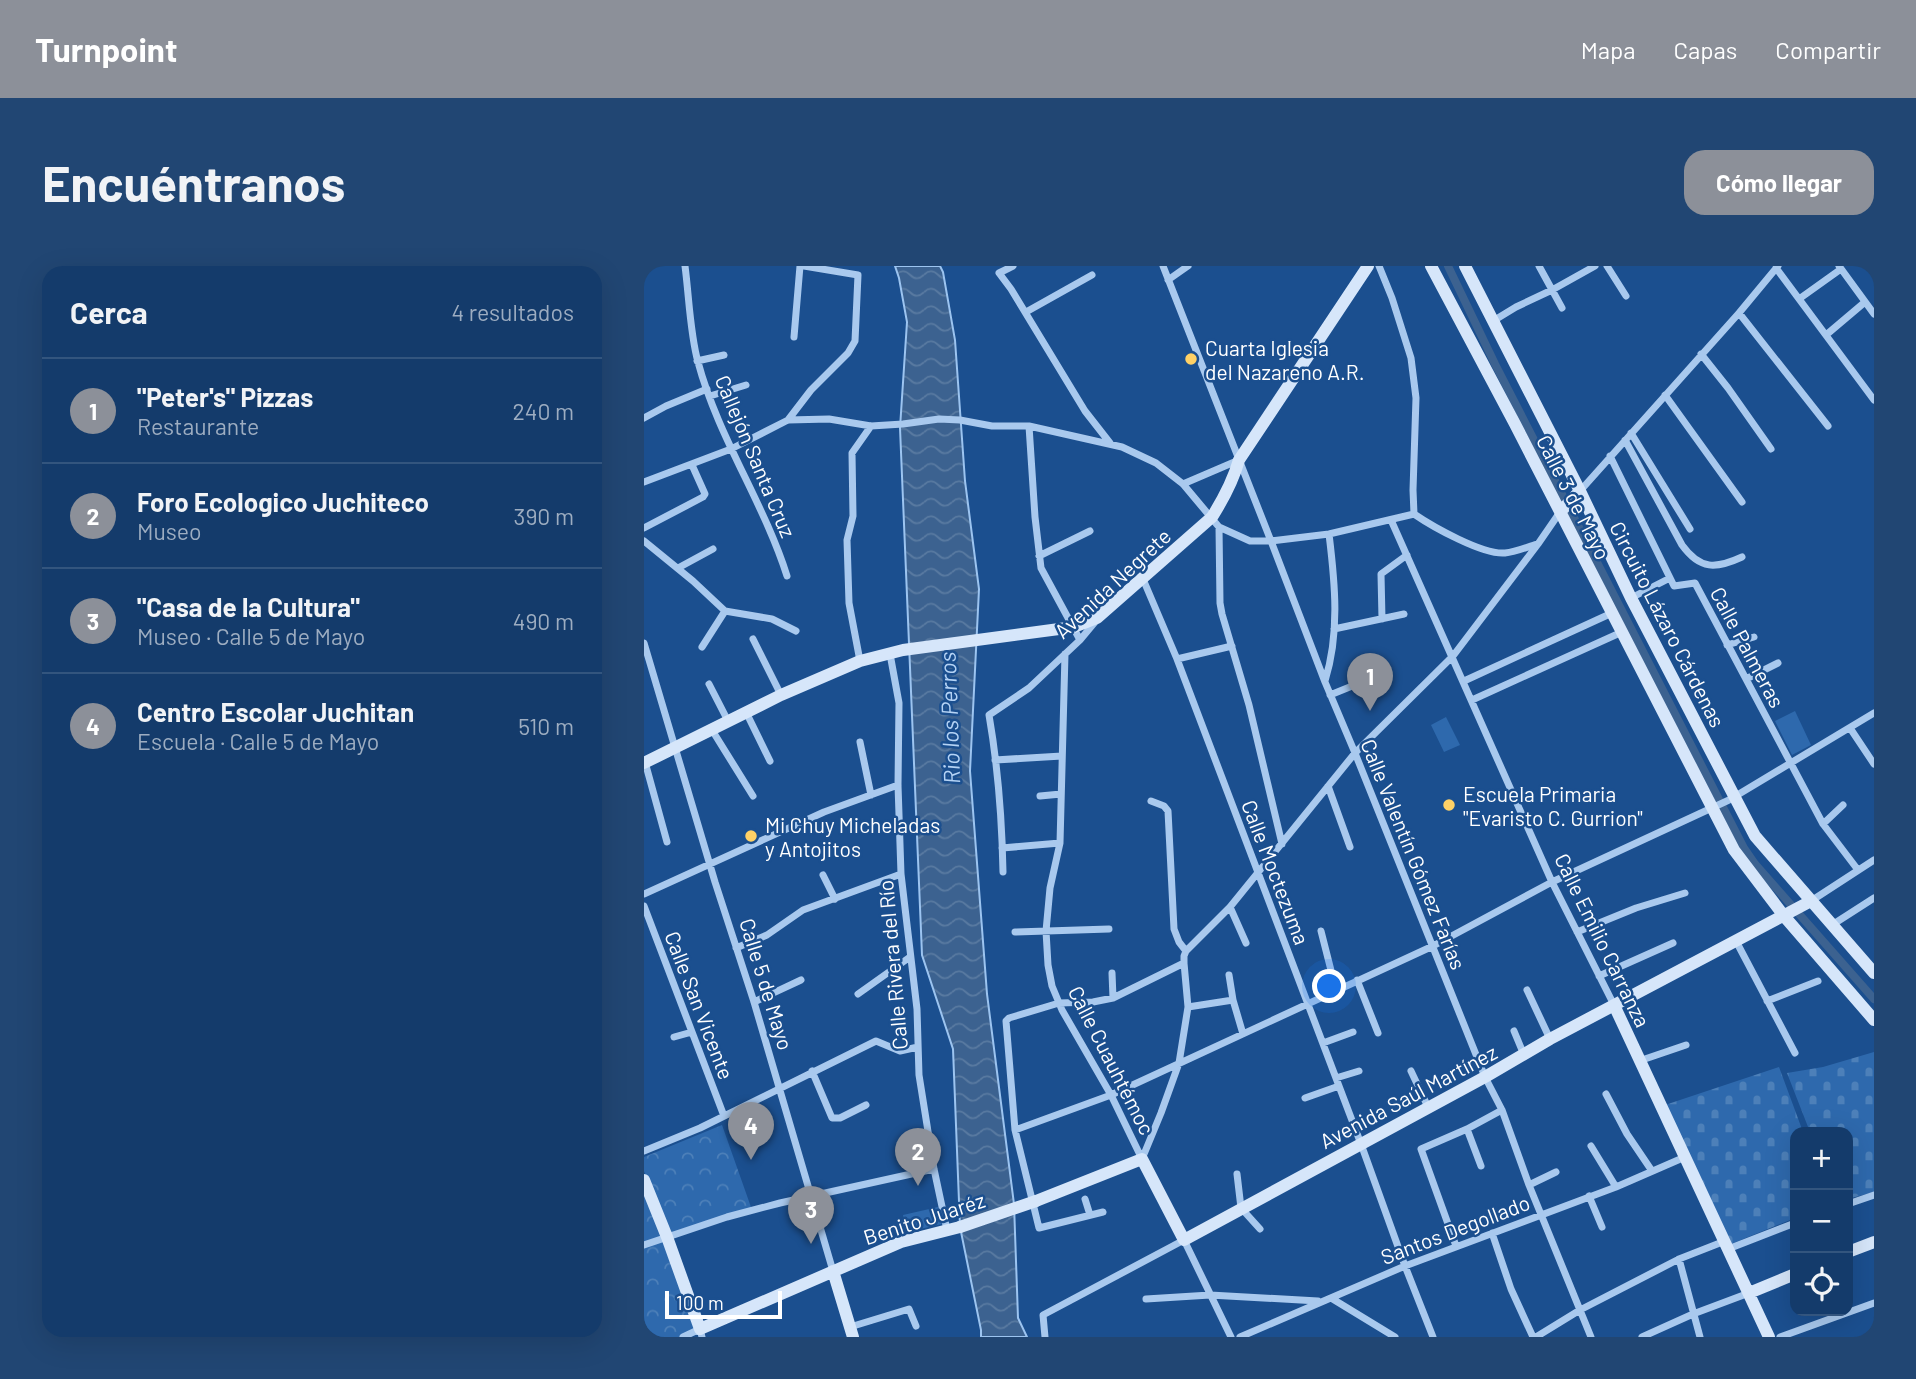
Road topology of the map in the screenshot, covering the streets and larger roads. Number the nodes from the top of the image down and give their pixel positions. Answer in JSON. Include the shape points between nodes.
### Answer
{"nodes":[{"id":1,"x":685,"y":266,"type":"edge"},
{"id":2,"x":802,"y":266,"type":"edge"},
{"id":3,"x":857,"y":266,"type":"edge"},
{"id":4,"x":1013,"y":266,"type":"edge"},
{"id":5,"x":1163,"y":266,"type":"edge"},
{"id":6,"x":1188,"y":266,"type":"edge"},
{"id":7,"x":1368,"y":266,"type":"edge"},
{"id":8,"x":1380,"y":266,"type":"edge"},
{"id":9,"x":1431,"y":266,"type":"edge"},
{"id":10,"x":1465,"y":266,"type":"edge"},
{"id":11,"x":1539,"y":266,"type":"edge"},
{"id":12,"x":1595,"y":266,"type":"edge"},
{"id":13,"x":1607,"y":266,"type":"edge"},
{"id":14,"x":1777,"y":267,"type":"edge"},
{"id":15,"x":1840,"y":267,"type":"edge"},
{"id":16,"x":858,"y":275,"type":"junction"},
{"id":17,"x":1092,"y":275,"type":"dead end"},
{"id":18,"x":1168,"y":280,"type":"junction"},
{"id":19,"x":1552,"y":290,"type":"junction"},
{"id":20,"x":1626,"y":296,"type":"dead end"},
{"id":21,"x":1799,"y":299,"type":"junction"},
{"id":22,"x":1865,"y":302,"type":"junction"},
{"id":23,"x":1562,"y":309,"type":"dead end"},
{"id":24,"x":1026,"y":313,"type":"junction"},
{"id":25,"x":1739,"y":313,"type":"junction"},
{"id":26,"x":1874,"y":314,"type":"edge"},
{"id":27,"x":1493,"y":321,"type":"junction"},
{"id":28,"x":1826,"y":335,"type":"junction"},
{"id":29,"x":794,"y":337,"type":"dead end"},
{"id":30,"x":1701,"y":354,"type":"junction"},
{"id":31,"x":724,"y":355,"type":"dead end"},
{"id":32,"x":698,"y":361,"type":"junction"},
{"id":33,"x":746,"y":385,"type":"dead end"},
{"id":34,"x":709,"y":392,"type":"junction"},
{"id":35,"x":1665,"y":395,"type":"junction"},
{"id":36,"x":1874,"y":400,"type":"edge"},
{"id":37,"x":644,"y":418,"type":"edge"},
{"id":38,"x":788,"y":420,"type":"junction"},
{"id":39,"x":871,"y":426,"type":"junction"},
{"id":40,"x":1029,"y":426,"type":"junction"},
{"id":41,"x":1828,"y":426,"type":"dead end"},
{"id":42,"x":1631,"y":433,"type":"junction"},
{"id":43,"x":1625,"y":440,"type":"junction"},
{"id":44,"x":1110,"y":443,"type":"junction"},
{"id":45,"x":731,"y":449,"type":"junction"},
{"id":46,"x":1771,"y":449,"type":"dead end"},
{"id":47,"x":1610,"y":456,"type":"junction"},
{"id":48,"x":1239,"y":460,"type":"junction"},
{"id":49,"x":692,"y":465,"type":"junction"},
{"id":50,"x":644,"y":482,"type":"edge"},
{"id":51,"x":1183,"y":484,"type":"junction"},
{"id":52,"x":1569,"y":502,"type":"junction"},
{"id":53,"x":1742,"y":502,"type":"dead end"},
{"id":54,"x":1414,"y":514,"type":"junction"},
{"id":55,"x":1391,"y":520,"type":"junction"},
{"id":56,"x":1216,"y":522,"type":"junction"},
{"id":57,"x":644,"y":528,"type":"edge"},
{"id":58,"x":1690,"y":529,"type":"dead end"},
{"id":59,"x":1090,"y":531,"type":"dead end"},
{"id":60,"x":1329,"y":534,"type":"junction"},
{"id":61,"x":644,"y":541,"type":"edge"},
{"id":62,"x":1271,"y":541,"type":"junction"},
{"id":63,"x":1538,"y":544,"type":"junction"},
{"id":64,"x":713,"y":549,"type":"dead end"},
{"id":65,"x":1407,"y":555,"type":"junction"},
{"id":66,"x":1039,"y":556,"type":"junction"},
{"id":67,"x":1742,"y":557,"type":"dead end"},
{"id":68,"x":678,"y":568,"type":"junction"},
{"id":69,"x":787,"y":576,"type":"dead end"},
{"id":70,"x":1670,"y":578,"type":"junction"},
{"id":71,"x":1143,"y":579,"type":"junction"},
{"id":72,"x":1631,"y":597,"type":"junction"},
{"id":73,"x":725,"y":611,"type":"junction"},
{"id":74,"x":1404,"y":614,"type":"dead end"},
{"id":75,"x":1612,"y":614,"type":"junction"},
{"id":76,"x":1382,"y":619,"type":"junction"},
{"id":77,"x":1334,"y":629,"type":"junction"},
{"id":78,"x":796,"y":631,"type":"dead end"},
{"id":79,"x":1622,"y":632,"type":"junction"},
{"id":80,"x":1077,"y":633,"type":"junction"},
{"id":81,"x":1754,"y":637,"type":"dead end"},
{"id":82,"x":753,"y":639,"type":"dead end"},
{"id":83,"x":644,"y":643,"type":"edge"},
{"id":84,"x":1727,"y":645,"type":"junction"},
{"id":85,"x":1232,"y":646,"type":"junction"},
{"id":86,"x":702,"y":647,"type":"dead end"},
{"id":87,"x":896,"y":652,"type":"junction"},
{"id":88,"x":1065,"y":654,"type":"junction"},
{"id":89,"x":1452,"y":656,"type":"junction"},
{"id":90,"x":1177,"y":659,"type":"junction"},
{"id":91,"x":860,"y":661,"type":"junction"},
{"id":92,"x":1778,"y":663,"type":"dead end"},
{"id":93,"x":1746,"y":679,"type":"junction"},
{"id":94,"x":1367,"y":680,"type":"dead end"},
{"id":95,"x":1464,"y":681,"type":"junction"},
{"id":96,"x":1325,"y":682,"type":"junction"},
{"id":97,"x":709,"y":684,"type":"dead end"},
{"id":98,"x":781,"y":695,"type":"junction"},
{"id":99,"x":1330,"y":695,"type":"junction"},
{"id":100,"x":1472,"y":700,"type":"junction"},
{"id":101,"x":746,"y":712,"type":"junction"},
{"id":102,"x":1874,"y":713,"type":"edge"},
{"id":103,"x":727,"y":721,"type":"junction"},
{"id":104,"x":1850,"y":728,"type":"junction"},
{"id":105,"x":712,"y":730,"type":"junction"},
{"id":106,"x":860,"y":742,"type":"dead end"},
{"id":107,"x":676,"y":748,"type":"junction"},
{"id":108,"x":1355,"y":753,"type":"junction"},
{"id":109,"x":1062,"y":756,"type":"junction"},
{"id":110,"x":995,"y":760,"type":"junction"},
{"id":111,"x":770,"y":761,"type":"dead end"},
{"id":112,"x":645,"y":763,"type":"edge"},
{"id":113,"x":1790,"y":763,"type":"junction"},
{"id":114,"x":1874,"y":764,"type":"edge"},
{"id":115,"x":898,"y":785,"type":"junction"},
{"id":116,"x":1328,"y":786,"type":"junction"},
{"id":117,"x":1061,"y":794,"type":"junction"},
{"id":118,"x":871,"y":795,"type":"junction"},
{"id":119,"x":753,"y":796,"type":"dead end"},
{"id":120,"x":1040,"y":796,"type":"dead end"},
{"id":121,"x":1732,"y":798,"type":"junction"},
{"id":122,"x":1151,"y":801,"type":"dead end"},
{"id":123,"x":1843,"y":805,"type":"dead end"},
{"id":124,"x":1715,"y":807,"type":"junction"},
{"id":125,"x":1822,"y":824,"type":"junction"},
{"id":126,"x":667,"y":842,"type":"dead end"},
{"id":127,"x":1060,"y":843,"type":"junction"},
{"id":128,"x":1282,"y":844,"type":"junction"},
{"id":129,"x":1002,"y":848,"type":"junction"},
{"id":130,"x":1350,"y":848,"type":"dead end"},
{"id":131,"x":1874,"y":860,"type":"edge"},
{"id":132,"x":710,"y":864,"type":"junction"},
{"id":133,"x":1858,"y":870,"type":"junction"},
{"id":134,"x":1003,"y":872,"type":"dead end"},
{"id":135,"x":824,"y":874,"type":"dead end"},
{"id":136,"x":901,"y":874,"type":"junction"},
{"id":137,"x":1258,"y":874,"type":"junction"},
{"id":138,"x":1552,"y":882,"type":"junction"},
{"id":139,"x":1685,"y":893,"type":"dead end"},
{"id":140,"x":644,"y":894,"type":"edge"},
{"id":141,"x":1874,"y":898,"type":"edge"},
{"id":142,"x":835,"y":899,"type":"junction"},
{"id":143,"x":644,"y":906,"type":"edge"},
{"id":144,"x":1230,"y":907,"type":"junction"},
{"id":145,"x":1797,"y":909,"type":"junction"},
{"id":146,"x":1832,"y":925,"type":"junction"},
{"id":147,"x":1109,"y":929,"type":"dead end"},
{"id":148,"x":1046,"y":931,"type":"junction"},
{"id":149,"x":1321,"y":931,"type":"dead end"},
{"id":150,"x":1015,"y":932,"type":"dead end"},
{"id":151,"x":1577,"y":932,"type":"junction"},
{"id":152,"x":1736,"y":942,"type":"junction"},
{"id":153,"x":1246,"y":943,"type":"dead end"},
{"id":154,"x":1673,"y":943,"type":"dead end"},
{"id":155,"x":1433,"y":946,"type":"junction"},
{"id":156,"x":736,"y":948,"type":"junction"},
{"id":157,"x":1186,"y":951,"type":"junction"},
{"id":158,"x":910,"y":957,"type":"junction"},
{"id":159,"x":1869,"y":959,"type":"edge"},
{"id":160,"x":1184,"y":962,"type":"junction"},
{"id":161,"x":1112,"y":973,"type":"dead end"},
{"id":162,"x":1874,"y":974,"type":"edge"},
{"id":163,"x":1229,"y":975,"type":"dead end"},
{"id":164,"x":1599,"y":976,"type":"junction"},
{"id":165,"x":801,"y":980,"type":"dead end"},
{"id":166,"x":1357,"y":980,"type":"junction"},
{"id":167,"x":1818,"y":981,"type":"dead end"},
{"id":168,"x":1336,"y":990,"type":"junction"},
{"id":169,"x":1528,"y":990,"type":"dead end"},
{"id":170,"x":858,"y":994,"type":"dead end"},
{"id":171,"x":1113,"y":998,"type":"junction"},
{"id":172,"x":1233,"y":1000,"type":"junction"},
{"id":173,"x":1767,"y":1001,"type":"junction"},
{"id":174,"x":754,"y":1002,"type":"junction"},
{"id":175,"x":1059,"y":1003,"type":"junction"},
{"id":176,"x":1308,"y":1003,"type":"junction"},
{"id":177,"x":1614,"y":1005,"type":"junction"},
{"id":178,"x":1188,"y":1007,"type":"junction"},
{"id":179,"x":1874,"y":1020,"type":"edge"},
{"id":180,"x":1514,"y":1031,"type":"dead end"},
{"id":181,"x":692,"y":1032,"type":"junction"},
{"id":182,"x":1353,"y":1032,"type":"dead end"},
{"id":183,"x":1378,"y":1033,"type":"dead end"},
{"id":184,"x":1243,"y":1034,"type":"junction"},
{"id":185,"x":674,"y":1037,"type":"dead end"},
{"id":186,"x":1550,"y":1039,"type":"junction"},
{"id":187,"x":1323,"y":1043,"type":"junction"},
{"id":188,"x":1686,"y":1045,"type":"dead end"},
{"id":189,"x":918,"y":1047,"type":"junction"},
{"id":190,"x":1795,"y":1053,"type":"dead end"},
{"id":191,"x":1524,"y":1055,"type":"junction"},
{"id":192,"x":1639,"y":1061,"type":"junction"},
{"id":193,"x":1179,"y":1063,"type":"junction"},
{"id":194,"x":812,"y":1071,"type":"junction"},
{"id":195,"x":1359,"y":1071,"type":"dead end"},
{"id":196,"x":1411,"y":1071,"type":"dead end"},
{"id":197,"x":1485,"y":1077,"type":"junction"},
{"id":198,"x":1338,"y":1082,"type":"junction"},
{"id":199,"x":779,"y":1090,"type":"junction"},
{"id":200,"x":1606,"y":1094,"type":"dead end"},
{"id":201,"x":1111,"y":1096,"type":"junction"},
{"id":202,"x":1305,"y":1098,"type":"dead end"},
{"id":203,"x":866,"y":1105,"type":"dead end"},
{"id":204,"x":1428,"y":1107,"type":"junction"},
{"id":205,"x":1502,"y":1110,"type":"junction"},
{"id":206,"x":724,"y":1116,"type":"junction"},
{"id":207,"x":1467,"y":1129,"type":"junction"},
{"id":208,"x":1015,"y":1130,"type":"junction"},
{"id":209,"x":1361,"y":1143,"type":"junction"},
{"id":210,"x":1591,"y":1146,"type":"dead end"},
{"id":211,"x":644,"y":1151,"type":"edge"},
{"id":212,"x":1685,"y":1157,"type":"junction"},
{"id":213,"x":1142,"y":1159,"type":"junction"},
{"id":214,"x":1481,"y":1166,"type":"dead end"},
{"id":215,"x":934,"y":1169,"type":"junction"},
{"id":216,"x":1652,"y":1171,"type":"junction"},
{"id":217,"x":1556,"y":1172,"type":"dead end"},
{"id":218,"x":1237,"y":1174,"type":"dead end"},
{"id":219,"x":644,"y":1180,"type":"edge"},
{"id":220,"x":1529,"y":1185,"type":"junction"},
{"id":221,"x":1616,"y":1187,"type":"junction"},
{"id":222,"x":811,"y":1195,"type":"junction"},
{"id":223,"x":1874,"y":1195,"type":"edge"},
{"id":224,"x":1589,"y":1196,"type":"junction"},
{"id":225,"x":1033,"y":1198,"type":"junction"},
{"id":226,"x":1086,"y":1199,"type":"dead end"},
{"id":227,"x":1853,"y":1202,"type":"edge"},
{"id":228,"x":1241,"y":1208,"type":"junction"},
{"id":229,"x":1103,"y":1212,"type":"dead end"},
{"id":230,"x":1540,"y":1214,"type":"junction"},
{"id":231,"x":1090,"y":1215,"type":"junction"},
{"id":232,"x":1790,"y":1225,"type":"edge"},
{"id":233,"x":1602,"y":1227,"type":"dead end"},
{"id":234,"x":954,"y":1229,"type":"junction"},
{"id":235,"x":1260,"y":1229,"type":"dead end"},
{"id":236,"x":1492,"y":1233,"type":"junction"},
{"id":237,"x":667,"y":1237,"type":"junction"},
{"id":238,"x":1184,"y":1240,"type":"junction"},
{"id":239,"x":1874,"y":1242,"type":"edge"},
{"id":240,"x":644,"y":1245,"type":"edge"},
{"id":241,"x":1726,"y":1245,"type":"junction"},
{"id":242,"x":1456,"y":1246,"type":"junction"},
{"id":243,"x":1853,"y":1250,"type":"edge"},
{"id":244,"x":1679,"y":1259,"type":"junction"},
{"id":245,"x":1405,"y":1266,"type":"junction"},
{"id":246,"x":833,"y":1271,"type":"junction"},
{"id":247,"x":1790,"y":1276,"type":"edge"},
{"id":248,"x":1749,"y":1293,"type":"junction"},
{"id":249,"x":1210,"y":1295,"type":"junction"},
{"id":250,"x":1146,"y":1298,"type":"dead end"},
{"id":251,"x":1327,"y":1300,"type":"junction"},
{"id":252,"x":1874,"y":1303,"type":"edge"},
{"id":253,"x":1580,"y":1310,"type":"junction"},
{"id":254,"x":1693,"y":1314,"type":"junction"},
{"id":255,"x":916,"y":1326,"type":"dead end"},
{"id":256,"x":851,"y":1332,"type":"edge"},
{"id":257,"x":701,"y":1333,"type":"edge"},
{"id":258,"x":682,"y":1337,"type":"edge"},
{"id":259,"x":1045,"y":1337,"type":"edge"},
{"id":260,"x":1231,"y":1337,"type":"edge"},
{"id":261,"x":1240,"y":1337,"type":"edge"},
{"id":262,"x":1395,"y":1337,"type":"edge"},
{"id":263,"x":1433,"y":1337,"type":"edge"},
{"id":264,"x":1535,"y":1337,"type":"edge"},
{"id":265,"x":1591,"y":1337,"type":"edge"},
{"id":266,"x":1642,"y":1337,"type":"edge"},
{"id":267,"x":1700,"y":1337,"type":"edge"},
{"id":268,"x":1769,"y":1337,"type":"edge"},
{"id":269,"x":1780,"y":1337,"type":"edge"}],
"edges":[{"from":1,"to":32,"type":"street","name":"Callejón Santa Cruz"},
{"from":2,"to":16,"type":"street"},
{"from":2,"to":29,"type":"street"},
{"from":3,"to":16,"type":"street"},
{"from":4,"to":24,"type":"street","via":[[999,273]]},
{"from":5,"to":18,"type":"street","name":"Calle Valentín Gómez Farías"},
{"from":6,"to":18,"type":"street"},
{"from":7,"to":48,"type":"street","name":"Avenida Negrete"},
{"from":8,"to":54,"type":"street","via":[[1411,358],[1416,398]]},
{"from":9,"to":52,"type":"street","name":"Calle 3 de Mayo"},
{"from":10,"to":27,"type":"street","name":"Circuito Lázaro Cárdenas"},
{"from":11,"to":19,"type":"street"},
{"from":12,"to":19,"type":"street"},
{"from":13,"to":20,"type":"street"},
{"from":14,"to":21,"type":"street"},
{"from":14,"to":25,"type":"street"},
{"from":15,"to":21,"type":"street"},
{"from":15,"to":22,"type":"street"},
{"from":16,"to":38,"type":"street","via":[[855,341]]},
{"from":17,"to":24,"type":"street"},
{"from":18,"to":48,"type":"street","name":"Calle Valentín Gómez Farías"},
{"from":19,"to":23,"type":"street"},
{"from":19,"to":27,"type":"street"},
{"from":21,"to":28,"type":"street"},
{"from":22,"to":26,"type":"street"},
{"from":22,"to":28,"type":"street"},
{"from":24,"to":44,"type":"street","via":[[1085,411]]},
{"from":25,"to":30,"type":"street"},
{"from":25,"to":41,"type":"street"},
{"from":27,"to":52,"type":"street","name":"Circuito Lázaro Cárdenas"},
{"from":28,"to":36,"type":"street"},
{"from":30,"to":35,"type":"street"},
{"from":30,"to":46,"type":"street"},
{"from":31,"to":32,"type":"street"},
{"from":32,"to":34,"type":"street","name":"Callejón Santa Cruz"},
{"from":33,"to":34,"type":"street"},
{"from":34,"to":37,"type":"street"},
{"from":34,"to":45,"type":"street","name":"Callejón Santa Cruz"},
{"from":35,"to":42,"type":"street"},
{"from":35,"to":53,"type":"street"},
{"from":38,"to":39,"type":"street","via":[[829,419]]},
{"from":38,"to":45,"type":"street"},
{"from":39,"to":40,"type":"street","via":[[939,419]]},
{"from":39,"to":91,"type":"street","via":[[852,453],[853,516],[847,541],[849,603]]},
{"from":40,"to":44,"type":"street"},
{"from":40,"to":66,"type":"street"},
{"from":42,"to":43,"type":"street"},
{"from":42,"to":58,"type":"street"},
{"from":43,"to":47,"type":"street"},
{"from":43,"to":67,"type":"street","via":[[1691,558],[1705,565],[1724,565]]},
{"from":44,"to":51,"type":"street","via":[[1143,456]]},
{"from":45,"to":49,"type":"street"},
{"from":45,"to":69,"type":"street","name":"Callejón Santa Cruz"},
{"from":47,"to":52,"type":"street"},
{"from":47,"to":70,"type":"street"},
{"from":48,"to":51,"type":"street"},
{"from":48,"to":56,"type":"street","name":"Avenida Negrete"},
{"from":48,"to":62,"type":"street","name":"Calle Valentín Gómez Farías"},
{"from":49,"to":50,"type":"street"},
{"from":49,"to":57,"type":"street","via":[[703,497]]},
{"from":51,"to":56,"type":"street"},
{"from":52,"to":63,"type":"street"},
{"from":52,"to":72,"type":"street","name":"Circuito Lázaro Cárdenas"},
{"from":52,"to":75,"type":"street","name":"Calle 3 de Mayo"},
{"from":54,"to":55,"type":"street"},
{"from":54,"to":63,"type":"street","via":[[1432,527],[1491,552],[1506,553]]},
{"from":55,"to":60,"type":"street"},
{"from":55,"to":65,"type":"street","name":"Calle Emilio Carranza"},
{"from":56,"to":62,"type":"street","via":[[1250,541]]},
{"from":56,"to":71,"type":"street","name":"Avenida Negrete"},
{"from":56,"to":85,"type":"street","via":[[1220,603]]},
{"from":59,"to":66,"type":"street"},
{"from":60,"to":62,"type":"street"},
{"from":60,"to":77,"type":"street"},
{"from":61,"to":68,"type":"street"},
{"from":62,"to":96,"type":"street","name":"Calle Valentín Gómez Farías"},
{"from":63,"to":89,"type":"street"},
{"from":64,"to":68,"type":"street"},
{"from":65,"to":76,"type":"street","via":[[1381,574]]},
{"from":65,"to":89,"type":"street","name":"Calle Emilio Carranza"},
{"from":66,"to":80,"type":"street","via":[[1045,577]]},
{"from":68,"to":73,"type":"street"},
{"from":70,"to":72,"type":"street"},
{"from":70,"to":84,"type":"street","name":"Calle Palmeras","via":[[1677,587],[1695,583]]},
{"from":71,"to":80,"type":"street","name":"Avenida Negrete"},
{"from":71,"to":90,"type":"street","name":"Calle Moctezuma"},
{"from":72,"to":121,"type":"street","name":"Circuito Lázaro Cárdenas"},
{"from":73,"to":78,"type":"street","via":[[772,619]]},
{"from":73,"to":86,"type":"street"},
{"from":74,"to":76,"type":"street"},
{"from":75,"to":79,"type":"street","name":"Calle 3 de Mayo"},
{"from":75,"to":95,"type":"street"},
{"from":76,"to":77,"type":"street"},
{"from":77,"to":96,"type":"street"},
{"from":79,"to":100,"type":"street"},
{"from":79,"to":124,"type":"street","name":"Calle 3 de Mayo"},
{"from":80,"to":87,"type":"street","name":"Avenida Negrete","via":[[987,638]]},
{"from":80,"to":88,"type":"street","name":"Avenida Negrete"},
{"from":81,"to":84,"type":"street"},
{"from":82,"to":98,"type":"street"},
{"from":83,"to":107,"type":"street","name":"Calle 5 de Mayo"},
{"from":84,"to":93,"type":"street","name":"Calle Palmeras"},
{"from":85,"to":90,"type":"street"},
{"from":85,"to":128,"type":"street"},
{"from":87,"to":91,"type":"street","name":"Avenida Negrete"},
{"from":87,"to":115,"type":"street","name":"Calle Rivera del Río"},
{"from":88,"to":109,"type":"street","name":"Calle Cuauhtémoc"},
{"from":88,"to":110,"type":"street","name":"Avenida Negrete","via":[[1029,688],[989,715]]},
{"from":89,"to":95,"type":"street","name":"Calle Emilio Carranza"},
{"from":89,"to":108,"type":"street"},
{"from":90,"to":137,"type":"street","name":"Calle Moctezuma"},
{"from":91,"to":98,"type":"street","name":"Avenida Negrete"},
{"from":92,"to":93,"type":"street"},
{"from":93,"to":113,"type":"street","name":"Calle Palmeras"},
{"from":94,"to":99,"type":"street"},
{"from":95,"to":100,"type":"street","name":"Calle Emilio Carranza"},
{"from":96,"to":99,"type":"street","name":"Calle Valentín Gómez Farías"},
{"from":97,"to":103,"type":"street"},
{"from":98,"to":101,"type":"street","name":"Avenida Negrete"},
{"from":99,"to":108,"type":"street","name":"Calle Valentín Gómez Farías"},
{"from":100,"to":138,"type":"street","name":"Calle Emilio Carranza"},
{"from":101,"to":103,"type":"street","name":"Avenida Negrete"},
{"from":101,"to":111,"type":"street"},
{"from":102,"to":104,"type":"street"},
{"from":103,"to":105,"type":"street","name":"Avenida Negrete"},
{"from":104,"to":113,"type":"street"},
{"from":104,"to":114,"type":"street"},
{"from":105,"to":107,"type":"street","name":"Avenida Negrete"},
{"from":105,"to":119,"type":"street"},
{"from":106,"to":118,"type":"street"},
{"from":107,"to":112,"type":"street","name":"Avenida Negrete"},
{"from":107,"to":132,"type":"street","name":"Calle 5 de Mayo"},
{"from":108,"to":116,"type":"street"},
{"from":108,"to":155,"type":"street","name":"Calle Valentín Gómez Farías"},
{"from":109,"to":110,"type":"street"},
{"from":109,"to":117,"type":"street","name":"Calle Cuauhtémoc"},
{"from":110,"to":129,"type":"street"},
{"from":112,"to":126,"type":"street"},
{"from":113,"to":121,"type":"street"},
{"from":113,"to":125,"type":"street","name":"Calle Palmeras"},
{"from":115,"to":118,"type":"street"},
{"from":115,"to":136,"type":"street","name":"Calle Rivera del Río"},
{"from":116,"to":128,"type":"street"},
{"from":116,"to":130,"type":"street"},
{"from":117,"to":120,"type":"street"},
{"from":117,"to":127,"type":"street","name":"Calle Cuauhtémoc"},
{"from":118,"to":132,"type":"street"},
{"from":121,"to":124,"type":"street"},
{"from":121,"to":145,"type":"street","name":"Circuito Lázaro Cárdenas"},
{"from":122,"to":157,"type":"street","via":[[1168,811],[1174,929]]},
{"from":123,"to":125,"type":"street"},
{"from":124,"to":138,"type":"street"},
{"from":124,"to":145,"type":"street","name":"Calle 3 de Mayo","via":[[1734,850]]},
{"from":125,"to":133,"type":"street","name":"Calle Palmeras"},
{"from":127,"to":129,"type":"street"},
{"from":127,"to":148,"type":"street","name":"Calle Cuauhtémoc","via":[[1049,888]]},
{"from":128,"to":137,"type":"street"},
{"from":129,"to":134,"type":"street"},
{"from":131,"to":133,"type":"street"},
{"from":132,"to":140,"type":"street"},
{"from":132,"to":156,"type":"street","name":"Calle 5 de Mayo"},
{"from":133,"to":145,"type":"street"},
{"from":135,"to":142,"type":"street"},
{"from":136,"to":142,"type":"street"},
{"from":136,"to":158,"type":"street","name":"Calle Rivera del Río"},
{"from":137,"to":144,"type":"street"},
{"from":137,"to":176,"type":"street","name":"Calle Moctezuma"},
{"from":138,"to":151,"type":"street","name":"Calle Emilio Carranza"},
{"from":138,"to":155,"type":"street"},
{"from":139,"to":151,"type":"street"},
{"from":141,"to":146,"type":"street"},
{"from":142,"to":156,"type":"street","via":[[803,910],[767,935]]},
{"from":143,"to":181,"type":"street","name":"Calle San Vicente"},
{"from":144,"to":153,"type":"street"},
{"from":144,"to":157,"type":"street"},
{"from":145,"to":146,"type":"street","name":"Circuito Lázaro Cárdenas"},
{"from":145,"to":152,"type":"street","name":"Avenida Saúl Martínez"},
{"from":145,"to":179,"type":"street","name":"Calle 3 de Mayo"},
{"from":146,"to":159,"type":"street","name":"Circuito Lázaro Cárdenas"},
{"from":147,"to":148,"type":"street"},
{"from":148,"to":150,"type":"street"},
{"from":148,"to":175,"type":"street","name":"Calle Cuauhtémoc","via":[[1048,965]]},
{"from":149,"to":168,"type":"street"},
{"from":151,"to":164,"type":"street","name":"Calle Emilio Carranza"},
{"from":152,"to":173,"type":"street"},
{"from":152,"to":177,"type":"street","name":"Avenida Saúl Martínez"},
{"from":154,"to":164,"type":"street"},
{"from":155,"to":166,"type":"street"},
{"from":155,"to":197,"type":"street","name":"Calle Valentín Gómez Farías"},
{"from":156,"to":174,"type":"street","name":"Calle 5 de Mayo"},
{"from":157,"to":160,"type":"street"},
{"from":158,"to":170,"type":"street"},
{"from":158,"to":189,"type":"street","name":"Calle Rivera del Río"},
{"from":159,"to":162,"type":"street","name":"Circuito Lázaro Cárdenas"},
{"from":160,"to":171,"type":"street"},
{"from":160,"to":178,"type":"street"},
{"from":161,"to":171,"type":"street"},
{"from":163,"to":172,"type":"street"},
{"from":164,"to":177,"type":"street","name":"Calle Emilio Carranza"},
{"from":165,"to":174,"type":"street"},
{"from":166,"to":168,"type":"street"},
{"from":166,"to":183,"type":"street"},
{"from":167,"to":173,"type":"street"},
{"from":168,"to":176,"type":"street"},
{"from":169,"to":186,"type":"street"},
{"from":171,"to":175,"type":"street"},
{"from":172,"to":178,"type":"street"},
{"from":172,"to":184,"type":"street"},
{"from":173,"to":190,"type":"street"},
{"from":174,"to":199,"type":"street","name":"Calle 5 de Mayo"},
{"from":175,"to":201,"type":"street","name":"Calle Cuauhtémoc"},
{"from":175,"to":208,"type":"street","via":[[1006,1021]]},
{"from":176,"to":184,"type":"street"},
{"from":176,"to":187,"type":"street","name":"Calle Moctezuma"},
{"from":177,"to":186,"type":"street","name":"Avenida Saúl Martínez"},
{"from":177,"to":192,"type":"street","name":"Calle Emilio Carranza"},
{"from":178,"to":193,"type":"street"},
{"from":180,"to":191,"type":"street"},
{"from":181,"to":185,"type":"street"},
{"from":181,"to":206,"type":"street","name":"Calle San Vicente"},
{"from":182,"to":187,"type":"street"},
{"from":184,"to":193,"type":"street"},
{"from":186,"to":191,"type":"street","name":"Avenida Saúl Martínez"},
{"from":187,"to":198,"type":"street","name":"Calle Moctezuma"},
{"from":188,"to":192,"type":"street"},
{"from":189,"to":194,"type":"street","via":[[900,1052],[876,1041]]},
{"from":189,"to":215,"type":"street","name":"Calle Rivera del Río"},
{"from":191,"to":197,"type":"street","name":"Avenida Saúl Martínez"},
{"from":192,"to":212,"type":"street","name":"Calle Emilio Carranza"},
{"from":193,"to":201,"type":"street"},
{"from":193,"to":213,"type":"street"},
{"from":194,"to":199,"type":"street"},
{"from":194,"to":203,"type":"street","via":[[832,1118]]},
{"from":195,"to":198,"type":"street"},
{"from":196,"to":204,"type":"street"},
{"from":197,"to":204,"type":"street","name":"Avenida Saúl Martínez"},
{"from":197,"to":205,"type":"street","name":"Calle Valentín Gómez Farías"},
{"from":198,"to":202,"type":"street"},
{"from":198,"to":209,"type":"street","name":"Calle Moctezuma"},
{"from":199,"to":206,"type":"street"},
{"from":199,"to":222,"type":"street","name":"Calle 5 de Mayo"},
{"from":200,"to":216,"type":"street"},
{"from":201,"to":208,"type":"street"},
{"from":201,"to":213,"type":"street","name":"Calle Cuauhtémoc"},
{"from":204,"to":209,"type":"street","name":"Avenida Saúl Martínez"},
{"from":205,"to":207,"type":"street"},
{"from":205,"to":220,"type":"street","name":"Calle Valentín Gómez Farías"},
{"from":206,"to":211,"type":"street"},
{"from":207,"to":214,"type":"street"},
{"from":207,"to":242,"type":"street","via":[[1421,1149]]},
{"from":208,"to":225,"type":"street"},
{"from":209,"to":228,"type":"street","name":"Avenida Saúl Martínez"},
{"from":209,"to":245,"type":"street","name":"Calle Moctezuma"},
{"from":210,"to":221,"type":"street"},
{"from":212,"to":216,"type":"street","name":"Santos Degollado"},
{"from":212,"to":241,"type":"street","name":"Calle Emilio Carranza"},
{"from":213,"to":225,"type":"street","name":"Benito Juaréz"},
{"from":213,"to":238,"type":"street","name":"Calle Cuauhtémoc"},
{"from":215,"to":222,"type":"street"},
{"from":215,"to":234,"type":"street","name":"Calle Rivera del Río"},
{"from":216,"to":221,"type":"street","name":"Santos Degollado"},
{"from":217,"to":220,"type":"street"},
{"from":218,"to":228,"type":"street"},
{"from":219,"to":237,"type":"street"},
{"from":220,"to":230,"type":"street","name":"Calle Valentín Gómez Farías"},
{"from":221,"to":224,"type":"street","name":"Santos Degollado"},
{"from":222,"to":237,"type":"street"},
{"from":222,"to":246,"type":"street","name":"Calle 5 de Mayo"},
{"from":223,"to":227,"type":"street"},
{"from":224,"to":230,"type":"street","name":"Santos Degollado"},
{"from":224,"to":233,"type":"street"},
{"from":225,"to":231,"type":"street","via":[[1039,1228]]},
{"from":225,"to":234,"type":"street","name":"Benito Juaréz","bridge":true},
{"from":226,"to":231,"type":"street"},
{"from":228,"to":235,"type":"street"},
{"from":228,"to":238,"type":"street","name":"Avenida Saúl Martínez"},
{"from":229,"to":231,"type":"street"},
{"from":230,"to":236,"type":"street","name":"Santos Degollado"},
{"from":230,"to":253,"type":"street","name":"Calle Valentín Gómez Farías"},
{"from":232,"to":241,"type":"street"},
{"from":234,"to":246,"type":"street","name":"Benito Juaréz","via":[[901,1242]]},
{"from":236,"to":242,"type":"street","name":"Santos Degollado"},
{"from":236,"to":264,"type":"street","via":[[1511,1289]]},
{"from":237,"to":240,"type":"street"},
{"from":237,"to":257,"type":"street"},
{"from":238,"to":249,"type":"street","name":"Calle Cuauhtémoc"},
{"from":238,"to":259,"type":"street","name":"Avenida Saúl Martínez","via":[[1043,1315]]},
{"from":239,"to":243,"type":"street"},
{"from":241,"to":244,"type":"street"},
{"from":241,"to":248,"type":"street","name":"Calle Emilio Carranza"},
{"from":242,"to":245,"type":"street","name":"Santos Degollado"},
{"from":244,"to":253,"type":"street"},
{"from":244,"to":254,"type":"street"},
{"from":245,"to":251,"type":"street","name":"Santos Degollado"},
{"from":245,"to":263,"type":"street","name":"Calle Moctezuma"},
{"from":246,"to":256,"type":"street","name":"Calle 5 de Mayo"},
{"from":246,"to":257,"type":"street","name":"Benito Juaréz"},
{"from":247,"to":248,"type":"street"},
{"from":248,"to":254,"type":"street"},
{"from":248,"to":268,"type":"street","name":"Calle Emilio Carranza"},
{"from":249,"to":250,"type":"street"},
{"from":249,"to":251,"type":"street"},
{"from":249,"to":260,"type":"street","name":"Calle Cuauhtémoc"},
{"from":251,"to":261,"type":"street","name":"Santos Degollado"},
{"from":251,"to":262,"type":"street"},
{"from":252,"to":269,"type":"street"},
{"from":253,"to":264,"type":"street"},
{"from":253,"to":265,"type":"street","name":"Calle Valentín Gómez Farías"},
{"from":254,"to":266,"type":"street"},
{"from":254,"to":267,"type":"street"},
{"from":255,"to":256,"type":"street","via":[[909,1309]]},
{"from":257,"to":258,"type":"street","name":"Benito Juaréz"}]}
